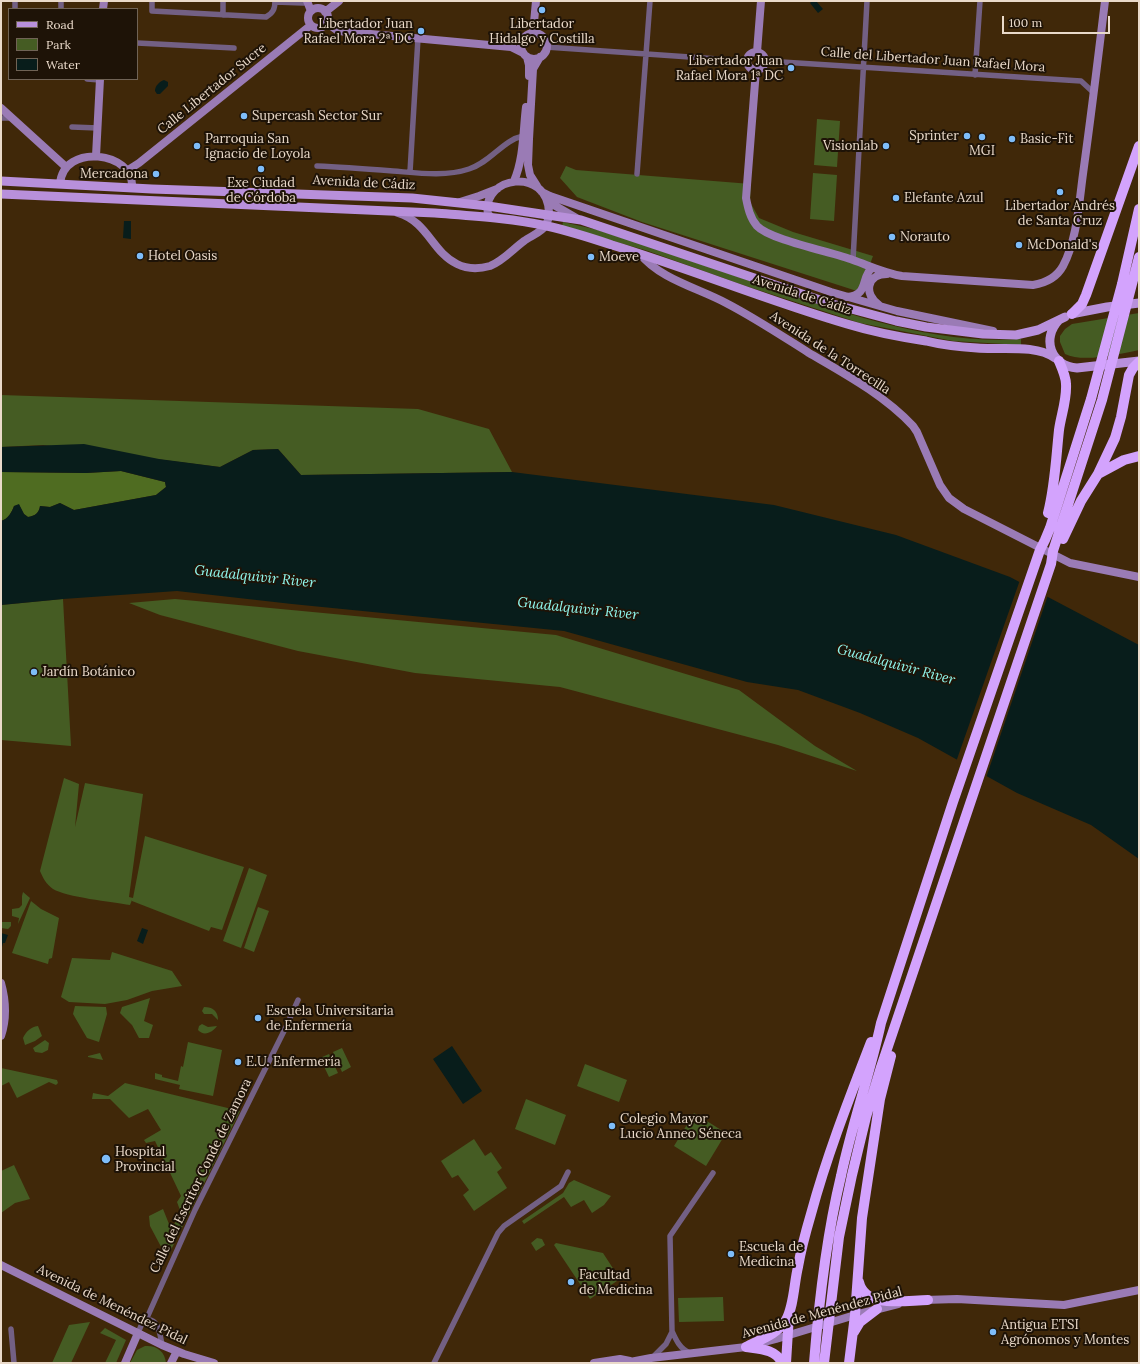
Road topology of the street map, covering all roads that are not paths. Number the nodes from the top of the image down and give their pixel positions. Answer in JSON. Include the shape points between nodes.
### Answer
{"nodes":[{"id":1,"x":152,"y":1,"type":"edge"},
{"id":2,"x":223,"y":1,"type":"edge"},
{"id":3,"x":307,"y":1,"type":"edge"},
{"id":4,"x":338,"y":1,"type":"edge"},
{"id":5,"x":536,"y":1,"type":"edge"},
{"id":6,"x":650,"y":1,"type":"edge"},
{"id":7,"x":761,"y":1,"type":"edge"},
{"id":8,"x":867,"y":1,"type":"edge"},
{"id":9,"x":980,"y":1,"type":"edge"},
{"id":10,"x":1105,"y":1,"type":"edge"},
{"id":11,"x":275,"y":2,"type":"edge"},
{"id":12,"x":311,"y":11,"type":"junction"},
{"id":13,"x":325,"y":12,"type":"junction"},
{"id":14,"x":223,"y":15,"type":"junction"},
{"id":15,"x":327,"y":23,"type":"junction"},
{"id":16,"x":311,"y":25,"type":"junction"},
{"id":17,"x":534,"y":33,"type":"junction"},
{"id":18,"x":418,"y":38,"type":"junction"},
{"id":19,"x":522,"y":40,"type":"junction"},
{"id":20,"x":138,"y":43,"type":"edge"},
{"id":21,"x":511,"y":47,"type":"junction"},
{"id":22,"x":546,"y":47,"type":"junction"},
{"id":23,"x":234,"y":48,"type":"dead end"},
{"id":24,"x":757,"y":52,"type":"junction"},
{"id":25,"x":645,"y":53,"type":"junction"},
{"id":26,"x":525,"y":55,"type":"junction"},
{"id":27,"x":540,"y":57,"type":"junction"},
{"id":28,"x":747,"y":61,"type":"junction"},
{"id":29,"x":766,"y":61,"type":"junction"},
{"id":30,"x":864,"y":68,"type":"junction"},
{"id":31,"x":756,"y":70,"type":"junction"},
{"id":32,"x":975,"y":75,"type":"junction"},
{"id":33,"x":100,"y":80,"type":"edge"},
{"id":34,"x":1094,"y":93,"type":"junction"},
{"id":35,"x":1,"y":108,"type":"edge"},
{"id":36,"x":1,"y":118,"type":"edge"},
{"id":37,"x":13,"y":118,"type":"junction"},
{"id":38,"x":72,"y":128,"type":"dead end"},
{"id":39,"x":98,"y":128,"type":"junction"},
{"id":40,"x":523,"y":136,"type":"junction"},
{"id":41,"x":1139,"y":146,"type":"edge"},
{"id":42,"x":96,"y":156,"type":"junction"},
{"id":43,"x":317,"y":166,"type":"dead end"},
{"id":44,"x":66,"y":167,"type":"junction"},
{"id":45,"x":128,"y":170,"type":"junction"},
{"id":46,"x":410,"y":172,"type":"junction"},
{"id":47,"x":637,"y":174,"type":"dead end"},
{"id":48,"x":1,"y":181,"type":"edge"},
{"id":49,"x":514,"y":181,"type":"junction"},
{"id":50,"x":60,"y":184,"type":"junction"},
{"id":51,"x":132,"y":188,"type":"junction"},
{"id":52,"x":498,"y":188,"type":"junction"},
{"id":53,"x":540,"y":189,"type":"junction"},
{"id":54,"x":1,"y":194,"type":"edge"},
{"id":55,"x":60,"y":196,"type":"junction"},
{"id":56,"x":77,"y":197,"type":"junction"},
{"id":57,"x":547,"y":201,"type":"junction"},
{"id":58,"x":457,"y":203,"type":"junction"},
{"id":59,"x":488,"y":206,"type":"junction"},
{"id":60,"x":1139,"y":209,"type":"edge"},
{"id":61,"x":393,"y":211,"type":"junction"},
{"id":62,"x":549,"y":214,"type":"junction"},
{"id":63,"x":491,"y":217,"type":"junction"},
{"id":64,"x":581,"y":220,"type":"junction"},
{"id":65,"x":546,"y":226,"type":"junction"},
{"id":66,"x":676,"y":252,"type":"junction"},
{"id":67,"x":640,"y":254,"type":"junction"},
{"id":68,"x":723,"y":255,"type":"junction"},
{"id":69,"x":1139,"y":257,"type":"edge"},
{"id":70,"x":850,"y":259,"type":"junction"},
{"id":71,"x":873,"y":269,"type":"junction"},
{"id":72,"x":891,"y":274,"type":"junction"},
{"id":73,"x":869,"y":279,"type":"junction"},
{"id":74,"x":847,"y":297,"type":"junction"},
{"id":75,"x":1139,"y":303,"type":"edge"},
{"id":76,"x":885,"y":308,"type":"junction"},
{"id":77,"x":1068,"y":315,"type":"junction"},
{"id":78,"x":1016,"y":335,"type":"junction"},
{"id":79,"x":1057,"y":359,"type":"junction"},
{"id":80,"x":1139,"y":361,"type":"edge"},
{"id":81,"x":1139,"y":456,"type":"edge"},
{"id":82,"x":1098,"y":474,"type":"junction"},
{"id":83,"x":1047,"y":527,"type":"junction"},
{"id":84,"x":1063,"y":532,"type":"junction"},
{"id":85,"x":1139,"y":577,"type":"edge"},
{"id":86,"x":1,"y":983,"type":"edge"},
{"id":87,"x":298,"y":1000,"type":"dead end"},
{"id":88,"x":881,"y":1023,"type":"junction"},
{"id":89,"x":1,"y":1036,"type":"edge"},
{"id":90,"x":892,"y":1036,"type":"junction"},
{"id":91,"x":568,"y":1172,"type":"dead end"},
{"id":92,"x":713,"y":1174,"type":"dead end"},
{"id":93,"x":1,"y":1265,"type":"edge"},
{"id":94,"x":858,"y":1276,"type":"junction"},
{"id":95,"x":1139,"y":1290,"type":"edge"},
{"id":96,"x":928,"y":1300,"type":"junction"},
{"id":97,"x":877,"y":1309,"type":"junction"},
{"id":98,"x":790,"y":1311,"type":"junction"},
{"id":99,"x":852,"y":1316,"type":"junction"},
{"id":100,"x":146,"y":1320,"type":"junction"},
{"id":101,"x":11,"y":1329,"type":"dead end"},
{"id":102,"x":672,"y":1331,"type":"junction"},
{"id":103,"x":138,"y":1332,"type":"junction"},
{"id":104,"x":792,"y":1335,"type":"junction"},
{"id":105,"x":852,"y":1337,"type":"junction"},
{"id":106,"x":162,"y":1345,"type":"junction"},
{"id":107,"x":746,"y":1346,"type":"junction"},
{"id":108,"x":177,"y":1351,"type":"junction"},
{"id":109,"x":692,"y":1354,"type":"junction"},
{"id":110,"x":651,"y":1358,"type":"junction"},
{"id":111,"x":628,"y":1362,"type":"edge"},
{"id":112,"x":14,"y":1363,"type":"edge"},
{"id":113,"x":125,"y":1363,"type":"edge"},
{"id":114,"x":171,"y":1363,"type":"edge"},
{"id":115,"x":214,"y":1363,"type":"edge"},
{"id":116,"x":434,"y":1363,"type":"edge"},
{"id":117,"x":594,"y":1363,"type":"edge"},
{"id":118,"x":782,"y":1363,"type":"edge"},
{"id":119,"x":786,"y":1363,"type":"edge"},
{"id":120,"x":814,"y":1363,"type":"edge"},
{"id":121,"x":824,"y":1363,"type":"edge"},
{"id":122,"x":849,"y":1363,"type":"edge"}],
"edges":[{"from":1,"to":14,"type":"street","via":[[152,11]]},
{"from":2,"to":14,"type":"street"},
{"from":3,"to":11,"type":"street"},
{"from":3,"to":12,"type":"street"},
{"from":4,"to":13,"type":"street"},
{"from":5,"to":17,"type":"street"},
{"from":6,"to":25,"type":"street"},
{"from":7,"to":24,"type":"street"},
{"from":8,"to":30,"type":"street"},
{"from":9,"to":32,"type":"street"},
{"from":10,"to":34,"type":"street"},
{"from":11,"to":14,"type":"street","via":[[272,13],[266,16]]},
{"from":12,"to":13,"type":"street","via":[[320,9]]},
{"from":12,"to":16,"type":"street","via":[[308,19]]},
{"from":13,"to":15,"type":"street"},
{"from":15,"to":16,"type":"street","via":[[319,28]]},
{"from":15,"to":18,"type":"street","via":[[338,31]]},
{"from":16,"to":45,"type":"street","name":"Calle Libertador Sucre"},
{"from":17,"to":19,"type":"street","via":[[526,35]]},
{"from":17,"to":22,"type":"street","via":[[545,39]]},
{"from":18,"to":21,"type":"street"},
{"from":18,"to":46,"type":"street"},
{"from":19,"to":21,"type":"street"},
{"from":19,"to":26,"type":"street","via":[[521,49]]},
{"from":20,"to":23,"type":"street"},
{"from":21,"to":26,"type":"street"},
{"from":22,"to":25,"type":"street"},
{"from":22,"to":27,"type":"street"},
{"from":24,"to":28,"type":"street","via":[[749,55]]},
{"from":24,"to":29,"type":"street","via":[[764,56]]},
{"from":25,"to":28,"type":"street"},
{"from":25,"to":47,"type":"street"},
{"from":26,"to":27,"type":"street"},
{"from":26,"to":40,"type":"street","via":[[529,75]]},
{"from":27,"to":53,"type":"street","via":[[533,69],[528,165],[530,175]]},
{"from":28,"to":31,"type":"street","via":[[751,68]]},
{"from":29,"to":30,"type":"street","name":"Calle del Libertador Juan Rafael Mora"},
{"from":29,"to":31,"type":"street","via":[[764,67]]},
{"from":30,"to":32,"type":"street","name":"Calle del Libertador Juan Rafael Mora"},
{"from":30,"to":70,"type":"street"},
{"from":31,"to":70,"type":"street","via":[[746,198],[748,210],[757,227],[771,235]]},
{"from":32,"to":34,"type":"street","name":"Calle del Libertador Juan Rafael Mora","via":[[1081,81]]},
{"from":33,"to":39,"type":"street"},
{"from":34,"to":72,"type":"street","via":[[1076,220],[1070,248],[1057,274],[1045,282],[1033,285]]},
{"from":35,"to":37,"type":"street"},
{"from":36,"to":37,"type":"street"},
{"from":37,"to":44,"type":"street"},
{"from":38,"to":39,"type":"street"},
{"from":39,"to":42,"type":"street"},
{"from":40,"to":46,"type":"street","via":[[511,140],[488,160],[470,169],[446,173]]},
{"from":40,"to":49,"type":"street","via":[[520,164]]},
{"from":41,"to":77,"type":"highway","via":[[1086,295],[1082,304]]},
{"from":42,"to":44,"type":"street","via":[[74,161]]},
{"from":42,"to":45,"type":"street","via":[[115,162]]},
{"from":43,"to":46,"type":"street"},
{"from":44,"to":50,"type":"street","via":[[62,172]]},
{"from":45,"to":51,"type":"street"},
{"from":48,"to":50,"type":"main road","name":"Avenida de Cádiz"},
{"from":49,"to":52,"type":"street"},
{"from":49,"to":53,"type":"street","name":"Avenida de Cádiz","via":[[524,181]]},
{"from":50,"to":51,"type":"main road","name":"Avenida de Cádiz"},
{"from":50,"to":55,"type":"main road"},
{"from":51,"to":56,"type":"main road","via":[[125,194],[92,192]]},
{"from":51,"to":58,"type":"main road","name":"Avenida de Cádiz","via":[[412,198]]},
{"from":52,"to":58,"type":"street"},
{"from":52,"to":59,"type":"street"},
{"from":53,"to":57,"type":"street"},
{"from":53,"to":68,"type":"street","name":"Avenida de Cádiz","via":[[550,196]]},
{"from":54,"to":55,"type":"main road","name":"Avenida de Cádiz"},
{"from":55,"to":56,"type":"main road","name":"Avenida de Cádiz"},
{"from":56,"to":61,"type":"main road","name":"Avenida de Cádiz"},
{"from":57,"to":62,"type":"street"},
{"from":57,"to":64,"type":"street","name":"Avenida de Cádiz"},
{"from":58,"to":59,"type":"main road","name":"Avenida de Cádiz"},
{"from":59,"to":62,"type":"main road","name":"Avenida de Cádiz"},
{"from":59,"to":63,"type":"street","via":[[488,214]]},
{"from":60,"to":83,"type":"highway","via":[[1092,399]]},
{"from":61,"to":63,"type":"main road","name":"Avenida de Cádiz"},
{"from":61,"to":65,"type":"street","name":"Avenida de Cádiz","via":[[418,223],[445,256],[464,266],[475,268],[497,262]]},
{"from":62,"to":64,"type":"main road","name":"Avenida de Cádiz"},
{"from":62,"to":65,"type":"street"},
{"from":63,"to":65,"type":"main road","name":"Avenida de Cádiz"},
{"from":64,"to":66,"type":"main road","name":"Avenida de Cádiz"},
{"from":65,"to":67,"type":"main road","name":"Avenida de Cádiz"},
{"from":66,"to":68,"type":"street","name":"Avenida de Cádiz","via":[[700,256]]},
{"from":66,"to":78,"type":"main road","name":"Avenida de Cádiz","via":[[880,318],[957,331]]},
{"from":67,"to":79,"type":"main road","name":"Avenida de Cádiz","via":[[848,324],[936,343],[977,348],[1036,350]]},
{"from":67,"to":85,"type":"street","name":"Avenida de la Torrecilla","via":[[665,275],[726,303],[866,387],[909,422],[917,432],[940,485],[949,498],[964,509],[1070,563]]},
{"from":68,"to":74,"type":"street","name":"Avenida de Cádiz"},
{"from":69,"to":84,"type":"highway","via":[[1102,400]]},
{"from":70,"to":71,"type":"street"},
{"from":70,"to":73,"type":"street"},
{"from":71,"to":72,"type":"street"},
{"from":71,"to":73,"type":"street","via":[[876,272]]},
{"from":72,"to":73,"type":"street"},
{"from":73,"to":74,"type":"street","via":[[859,293]]},
{"from":73,"to":76,"type":"street","via":[[871,298]]},
{"from":74,"to":76,"type":"street","name":"Avenida de Cádiz"},
{"from":75,"to":77,"type":"main road","name":"Avenida de Cádiz"},
{"from":76,"to":78,"type":"street","name":"Avenida de Cádiz"},
{"from":77,"to":78,"type":"main road","name":"Avenida de Cádiz","via":[[1038,330]]},
{"from":77,"to":79,"type":"main road","via":[[1056,324],[1051,333],[1050,346]]},
{"from":79,"to":80,"type":"main road","name":"Avenida de Cádiz","via":[[1069,367],[1077,368]]},
{"from":79,"to":83,"type":"highway","via":[[1065,377],[1066,392]]},
{"from":80,"to":82,"type":"highway","via":[[1129,375],[1115,438]]},
{"from":81,"to":82,"type":"highway","via":[[1124,460]]},
{"from":82,"to":84,"type":"highway"},
{"from":83,"to":88,"type":"highway","via":[[1045,540],[953,802]]},
{"from":84,"to":90,"type":"highway","via":[[1053,551]]},
{"from":86,"to":89,"type":"street","via":[[6,1007]]},
{"from":87,"to":100,"type":"street","name":"Calle del Escritor Conde de Zamora","via":[[195,1210]]},
{"from":88,"to":98,"type":"highway","via":[[827,1160],[798,1266]]},
{"from":88,"to":120,"type":"highway","via":[[840,1176],[822,1284]]},
{"from":90,"to":94,"type":"highway","via":[[891,1055],[880,1100],[862,1218]]},
{"from":90,"to":121,"type":"highway","via":[[866,1117],[841,1229]]},
{"from":91,"to":116,"type":"street","via":[[561,1186],[504,1226],[498,1233]]},
{"from":92,"to":102,"type":"street","via":[[670,1236]]},
{"from":93,"to":103,"type":"street","name":"Avenida de Menéndez Pidal"},
{"from":94,"to":96,"type":"highway","via":[[861,1288],[874,1299]]},
{"from":94,"to":99,"type":"highway"},
{"from":95,"to":96,"type":"street","name":"Avenida de Menéndez Pidal","via":[[1064,1305],[957,1299]]},
{"from":96,"to":97,"type":"street","name":"Avenida de Menéndez Pidal"},
{"from":97,"to":99,"type":"street","name":"Avenida de Menéndez Pidal"},
{"from":97,"to":105,"type":"highway","via":[[860,1322]]},
{"from":98,"to":104,"type":"highway"},
{"from":98,"to":107,"type":"highway","via":[[783,1324],[776,1330]]},
{"from":99,"to":104,"type":"street","name":"Avenida de Menéndez Pidal"},
{"from":99,"to":105,"type":"highway"},
{"from":100,"to":103,"type":"street","name":"Calle del Escritor Conde de Zamora"},
{"from":100,"to":106,"type":"street","via":[[152,1320],[157,1325]]},
{"from":101,"to":112,"type":"street"},
{"from":102,"to":109,"type":"street","via":[[682,1349]]},
{"from":102,"to":110,"type":"street","via":[[666,1344]]},
{"from":103,"to":106,"type":"street","name":"Avenida de Menéndez Pidal"},
{"from":103,"to":113,"type":"street"},
{"from":104,"to":107,"type":"street","name":"Avenida de Menéndez Pidal"},
{"from":104,"to":119,"type":"highway"},
{"from":105,"to":122,"type":"highway"},
{"from":106,"to":108,"type":"street","name":"Avenida de Menéndez Pidal"},
{"from":107,"to":109,"type":"street","name":"Avenida de Menéndez Pidal"},
{"from":107,"to":118,"type":"highway","via":[[772,1352]]},
{"from":108,"to":114,"type":"street"},
{"from":108,"to":115,"type":"street","name":"Avenida de Menéndez Pidal"},
{"from":109,"to":110,"type":"street","name":"Avenida de Menéndez Pidal"},
{"from":110,"to":111,"type":"street","name":"Avenida de Menéndez Pidal"},
{"from":111,"to":117,"type":"street","name":"Avenida de Menéndez Pidal","via":[[620,1359]]}]}
